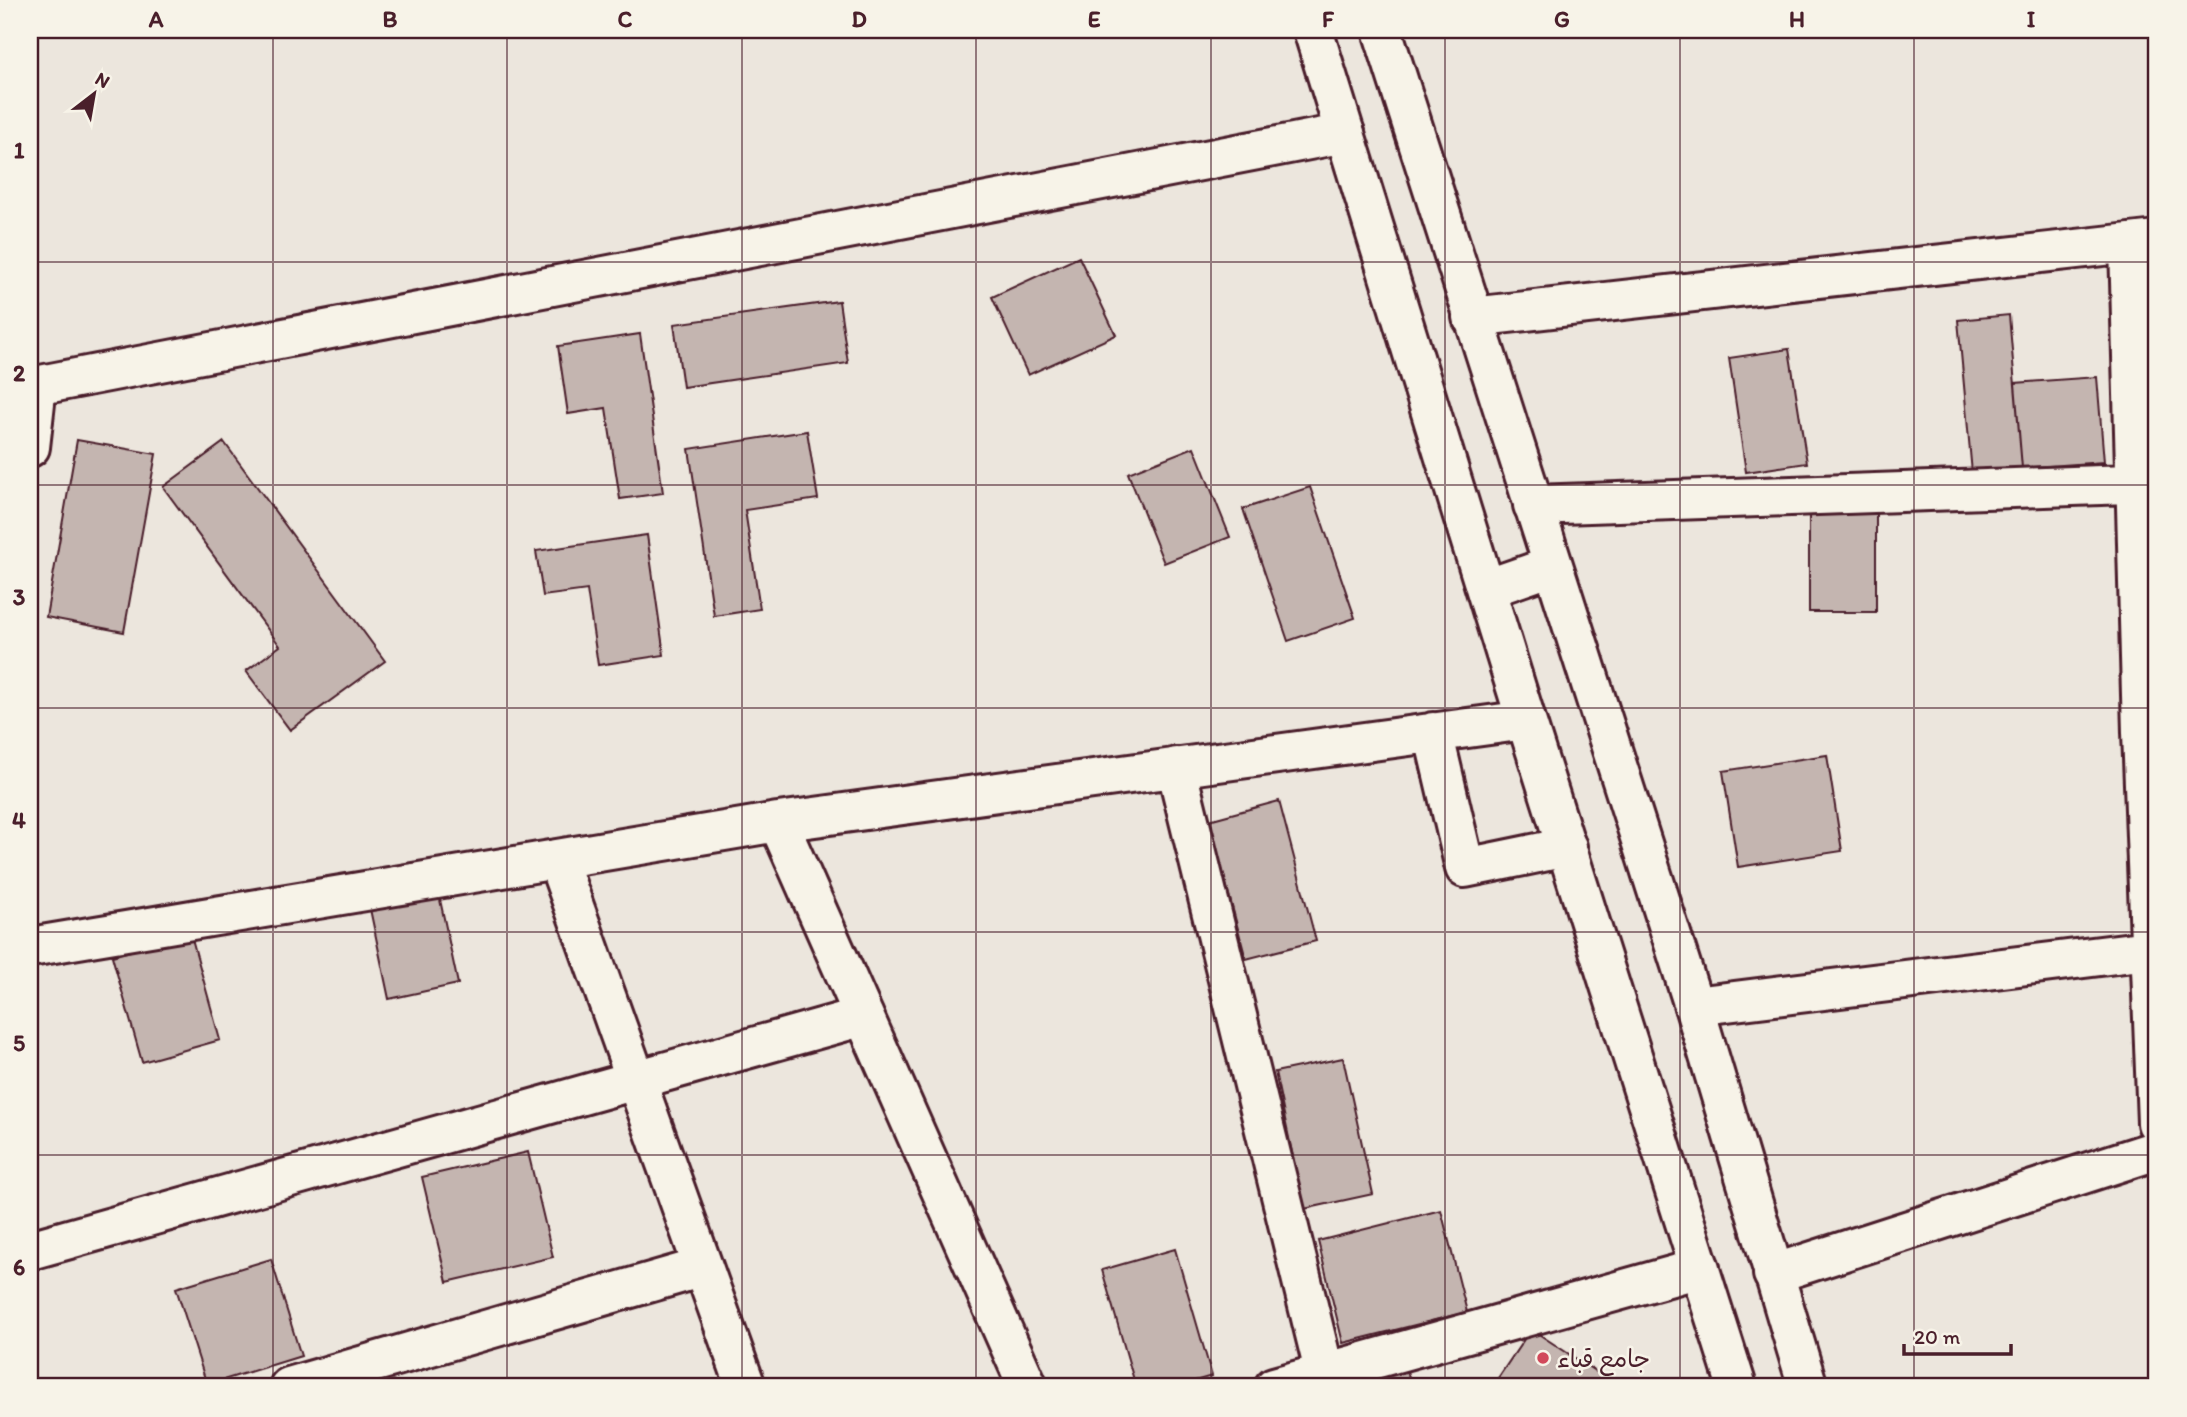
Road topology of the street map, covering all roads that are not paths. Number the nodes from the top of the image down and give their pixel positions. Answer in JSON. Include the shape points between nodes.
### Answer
{"nodes":[{"id":1,"x":1313,"y":30,"type":"edge"},
{"id":2,"x":1382,"y":30,"type":"edge"},
{"id":3,"x":1345,"y":133,"type":"junction"},
{"id":4,"x":2143,"y":241,"type":"edge"},
{"id":5,"x":1472,"y":317,"type":"junction"},
{"id":6,"x":34,"y":386,"type":"edge"},
{"id":7,"x":30,"y":447,"type":"edge"},
{"id":8,"x":2146,"y":483,"type":"edge"},
{"id":9,"x":1533,"y":505,"type":"junction"},
{"id":10,"x":1552,"y":566,"type":"junction"},
{"id":11,"x":1486,"y":589,"type":"junction"},
{"id":12,"x":1526,"y":720,"type":"junction"},
{"id":13,"x":1433,"y":732,"type":"junction"},
{"id":14,"x":2150,"y":732,"type":"edge"},
{"id":15,"x":1176,"y":767,"type":"junction"},
{"id":16,"x":778,"y":822,"type":"junction"},
{"id":17,"x":1567,"y":846,"type":"junction"},
{"id":18,"x":557,"y":859,"type":"junction"},
{"id":19,"x":30,"y":947,"type":"edge"},
{"id":20,"x":2154,"y":950,"type":"edge"},
{"id":21,"x":1694,"y":1006,"type":"junction"},
{"id":22,"x":864,"y":1016,"type":"junction"},
{"id":23,"x":637,"y":1080,"type":"junction"},
{"id":24,"x":2157,"y":1123,"type":"edge"},
{"id":25,"x":2157,"y":1150,"type":"edge"},
{"id":26,"x":30,"y":1250,"type":"edge"},
{"id":27,"x":703,"y":1267,"type":"junction"},
{"id":28,"x":1700,"y":1268,"type":"junction"},
{"id":29,"x":1773,"y":1275,"type":"junction"},
{"id":30,"x":1326,"y":1380,"type":"edge"},
{"id":31,"x":289,"y":1387,"type":"edge"},
{"id":32,"x":746,"y":1387,"type":"edge"},
{"id":33,"x":1028,"y":1387,"type":"edge"},
{"id":34,"x":1274,"y":1387,"type":"edge"},
{"id":35,"x":1738,"y":1387,"type":"edge"},
{"id":36,"x":1808,"y":1387,"type":"edge"}],
"edges":[{"from":1,"to":3,"type":"street"},
{"from":2,"to":5,"type":"street"},
{"from":3,"to":6,"type":"street"},
{"from":3,"to":11,"type":"street"},
{"from":4,"to":5,"type":"street"},
{"from":4,"to":8,"type":"street"},
{"from":5,"to":9,"type":"street"},
{"from":6,"to":7,"type":"street"},
{"from":8,"to":9,"type":"street"},
{"from":8,"to":14,"type":"street"},
{"from":9,"to":10,"type":"street"},
{"from":10,"to":11,"type":"street"},
{"from":10,"to":21,"type":"street"},
{"from":11,"to":12,"type":"street"},
{"from":12,"to":13,"type":"street"},
{"from":12,"to":17,"type":"street"},
{"from":13,"to":15,"type":"street"},
{"from":13,"to":17,"type":"street","via":[[1465,868]]},
{"from":14,"to":20,"type":"street"},
{"from":15,"to":16,"type":"street"},
{"from":15,"to":30,"type":"street"},
{"from":16,"to":18,"type":"street"},
{"from":16,"to":22,"type":"street"},
{"from":17,"to":28,"type":"street"},
{"from":18,"to":19,"type":"street"},
{"from":18,"to":23,"type":"street"},
{"from":20,"to":21,"type":"street"},
{"from":20,"to":24,"type":"street"},
{"from":21,"to":29,"type":"street"},
{"from":22,"to":23,"type":"street"},
{"from":22,"to":33,"type":"street"},
{"from":23,"to":26,"type":"street"},
{"from":23,"to":27,"type":"street"},
{"from":25,"to":29,"type":"street"},
{"from":27,"to":31,"type":"street"},
{"from":27,"to":32,"type":"street"},
{"from":28,"to":30,"type":"street"},
{"from":28,"to":35,"type":"street"},
{"from":29,"to":36,"type":"street"},
{"from":30,"to":34,"type":"street"}]}
